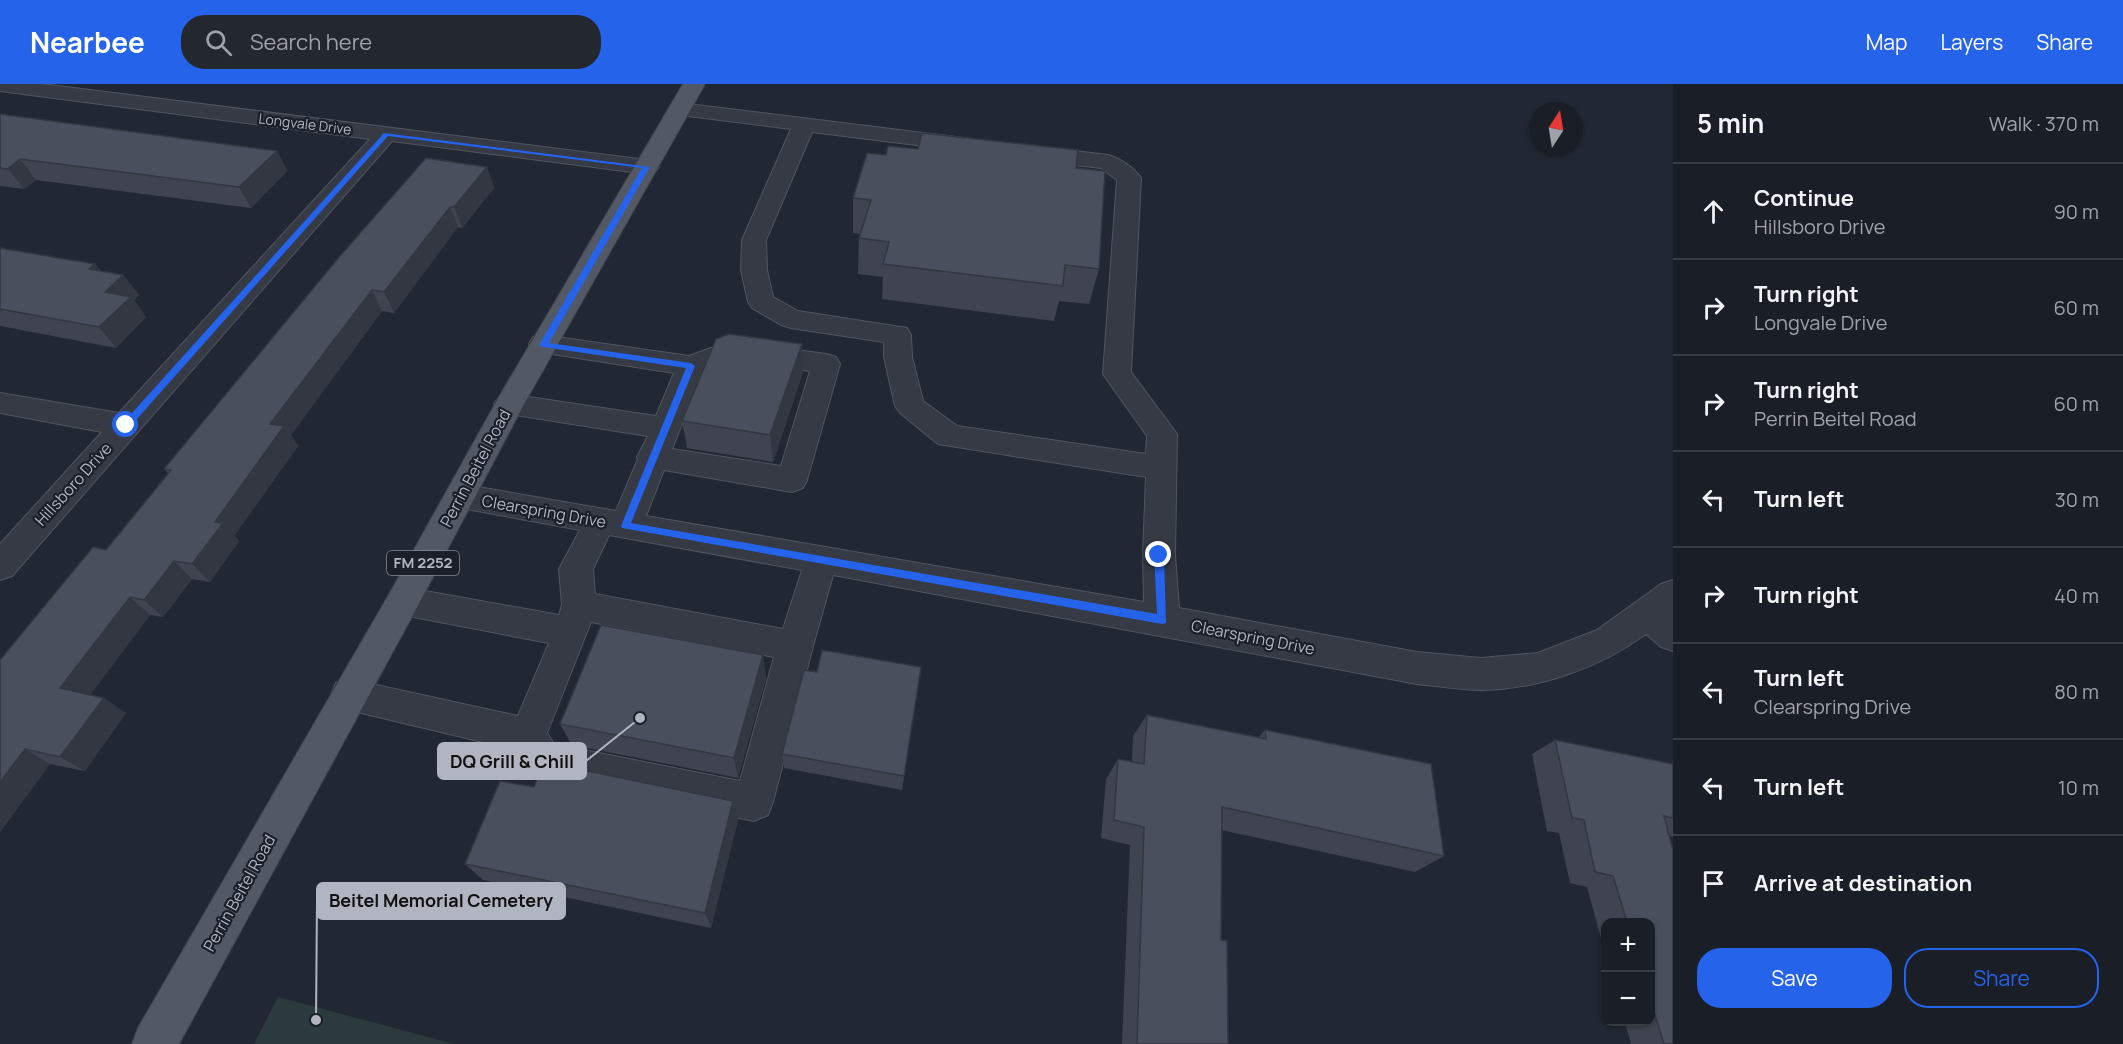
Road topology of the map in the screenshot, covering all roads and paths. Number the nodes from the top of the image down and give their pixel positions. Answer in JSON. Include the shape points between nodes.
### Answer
{"nodes":[{"id":1,"x":0,"y":85,"type":"edge"},
{"id":2,"x":687,"y":96,"type":"edge"},
{"id":3,"x":804,"y":124,"type":"junction"},
{"id":4,"x":386,"y":134,"type":"junction"},
{"id":5,"x":647,"y":167,"type":"junction"},
{"id":6,"x":543,"y":345,"type":"junction"},
{"id":7,"x":691,"y":366,"type":"junction"},
{"id":8,"x":0,"y":403,"type":"edge"},
{"id":9,"x":509,"y":404,"type":"junction"},
{"id":10,"x":126,"y":425,"type":"junction"},
{"id":11,"x":665,"y":428,"type":"junction"},
{"id":12,"x":652,"y":458,"type":"junction"},
{"id":13,"x":1161,"y":468,"type":"junction"},
{"id":14,"x":460,"y":496,"type":"junction"},
{"id":15,"x":613,"y":523,"type":"junction"},
{"id":16,"x":821,"y":560,"type":"junction"},
{"id":17,"x":0,"y":566,"type":"edge"},
{"id":18,"x":403,"y":601,"type":"junction"},
{"id":19,"x":1660,"y":604,"type":"edge"},
{"id":20,"x":575,"y":618,"type":"junction"},
{"id":21,"x":1162,"y":620,"type":"junction"},
{"id":22,"x":1673,"y":636,"type":"edge"},
{"id":23,"x":795,"y":646,"type":"junction"},
{"id":24,"x":349,"y":695,"type":"junction"},
{"id":25,"x":528,"y":735,"type":"junction"},
{"id":26,"x":154,"y":1044,"type":"edge"}],
"edges":[{"from":1,"to":4,"type":"street","name":"Longvale Drive"},
{"from":2,"to":3,"type":"street"},
{"from":2,"to":5,"type":"main road","name":"Perrin Beitel Road","number":"FM 2252"},
{"from":3,"to":13,"type":"street","via":[[1108,162],[1129,178],[1117,374],[1162,434]]},
{"from":3,"to":13,"type":"street","via":[[754,240],[754,270],[761,302],[791,319],[897,335],[910,406],[949,436]]},
{"from":4,"to":5,"type":"street","name":"Longvale Drive"},
{"from":4,"to":10,"type":"street","name":"Hillsboro Drive"},
{"from":5,"to":6,"type":"main road","name":"Perrin Beitel Road","number":"FM 2252"},
{"from":6,"to":7,"type":"street"},
{"from":6,"to":9,"type":"main road","name":"Perrin Beitel Road","number":"FM 2252"},
{"from":7,"to":11,"type":"street"},
{"from":7,"to":12,"type":"street","via":[[730,350],[826,364],[792,480]]},
{"from":8,"to":10,"type":"street"},
{"from":9,"to":11,"type":"street"},
{"from":9,"to":14,"type":"main road","name":"Perrin Beitel Road","number":"FM 2252"},
{"from":10,"to":17,"type":"street","name":"Hillsboro Drive"},
{"from":11,"to":12,"type":"street"},
{"from":12,"to":15,"type":"street"},
{"from":13,"to":21,"type":"street"},
{"from":14,"to":15,"type":"street","name":"Clearspring Drive"},
{"from":14,"to":18,"type":"main road","name":"Perrin Beitel Road","number":"FM 2252"},
{"from":15,"to":16,"type":"street","name":"Clearspring Drive"},
{"from":15,"to":20,"type":"street","via":[[576,569]]},
{"from":16,"to":21,"type":"street","name":"Clearspring Drive"},
{"from":16,"to":23,"type":"street"},
{"from":18,"to":20,"type":"street"},
{"from":18,"to":24,"type":"main road","name":"Perrin Beitel Road","number":"FM 2252"},
{"from":19,"to":21,"type":"street","name":"Clearspring Drive","via":[[1609,641],[1539,669],[1481,674],[1417,668]]},
{"from":19,"to":22,"type":"street"},
{"from":20,"to":23,"type":"street"},
{"from":20,"to":25,"type":"street"},
{"from":23,"to":25,"type":"street","via":[[754,802],[542,759]]},
{"from":24,"to":25,"type":"street"},
{"from":24,"to":26,"type":"main road","name":"Perrin Beitel Road","number":"FM 2252"}]}
